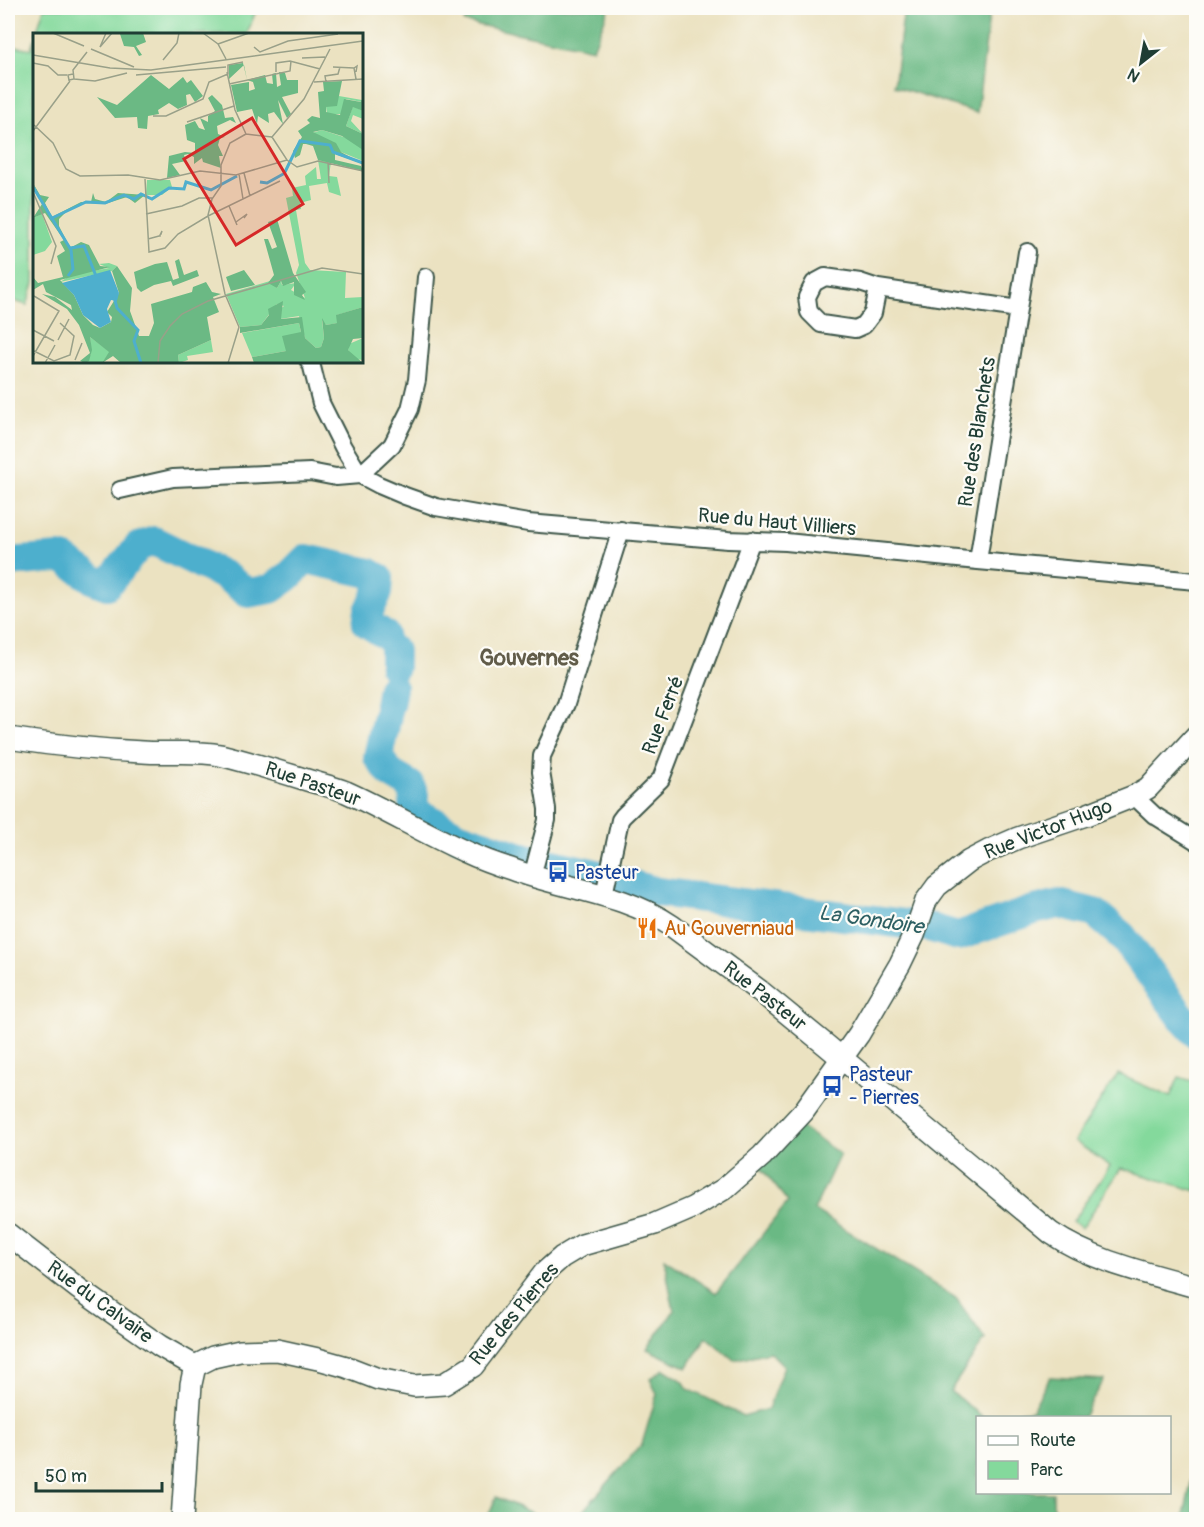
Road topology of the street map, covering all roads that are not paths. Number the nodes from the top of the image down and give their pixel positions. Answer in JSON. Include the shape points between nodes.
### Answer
{"nodes":[{"id":1,"x":1027,"y":252,"type":"dead end"},
{"id":2,"x":426,"y":277,"type":"dead end"},
{"id":3,"x":878,"y":288,"type":"dead end"},
{"id":4,"x":1018,"y":309,"type":"junction"},
{"id":5,"x":311,"y":363,"type":"edge"},
{"id":6,"x":360,"y":475,"type":"junction"},
{"id":7,"x":120,"y":490,"type":"dead end"},
{"id":8,"x":621,"y":530,"type":"junction"},
{"id":9,"x":752,"y":540,"type":"junction"},
{"id":10,"x":978,"y":561,"type":"junction"},
{"id":11,"x":1197,"y":581,"type":"edge"},
{"id":12,"x":1197,"y":736,"type":"edge"},
{"id":13,"x":8,"y":738,"type":"edge"},
{"id":14,"x":1134,"y":796,"type":"junction"},
{"id":15,"x":1197,"y":841,"type":"edge"},
{"id":16,"x":535,"y":866,"type":"junction"},
{"id":17,"x":606,"y":884,"type":"junction"},
{"id":18,"x":842,"y":1058,"type":"junction"},
{"id":19,"x":8,"y":1234,"type":"edge"},
{"id":20,"x":1197,"y":1287,"type":"edge"},
{"id":21,"x":195,"y":1366,"type":"junction"},
{"id":22,"x":182,"y":1520,"type":"edge"}],
"edges":[{"from":1,"to":4,"type":"street","name":"Rue des Blanchets"},
{"from":2,"to":6,"type":"street","via":[[417,380],[410,409],[392,445]]},
{"from":3,"to":4,"type":"street"},
{"from":4,"to":10,"type":"street","name":"Rue des Blanchets"},
{"from":5,"to":6,"type":"street","via":[[321,403]]},
{"from":6,"to":7,"type":"street","via":[[336,477],[310,472],[173,478]]},
{"from":6,"to":8,"type":"street","name":"Rue du Haut Villiers","via":[[436,507],[528,523]]},
{"from":8,"to":9,"type":"street","name":"Rue du Haut Villiers"},
{"from":8,"to":16,"type":"street","via":[[566,704],[542,756],[548,820]]},
{"from":9,"to":10,"type":"street","name":"Rue du Haut Villiers"},
{"from":9,"to":17,"type":"street","name":"Rue Ferré","via":[[661,779],[621,818]]},
{"from":10,"to":11,"type":"street","name":"Rue du Haut Villiers"},
{"from":12,"to":14,"type":"street","name":"Rue Victor Hugo","via":[[1148,788]]},
{"from":13,"to":16,"type":"street","name":"Rue Pasteur","via":[[111,751],[218,755],[344,791],[465,852]]},
{"from":14,"to":15,"type":"street","via":[[1154,815]]},
{"from":14,"to":18,"type":"street","name":"Rue Victor Hugo","via":[[1018,838],[969,861],[937,886],[926,901],[900,964]]},
{"from":16,"to":17,"type":"street","name":"Rue Pasteur"},
{"from":17,"to":18,"type":"street","name":"Rue Pasteur","via":[[659,917],[760,991]]},
{"from":18,"to":20,"type":"street","name":"Rue Pasteur","via":[[1067,1244],[1133,1269]]},
{"from":18,"to":21,"type":"street","name":"Rue des Pierres","via":[[804,1111],[724,1189],[655,1224],[582,1245],[562,1257],[545,1272],[473,1366],[444,1384],[414,1386],[378,1379],[348,1367],[278,1350],[240,1351]]},
{"from":19,"to":21,"type":"street","name":"Rue du Calvaire","via":[[160,1346]]},
{"from":21,"to":22,"type":"street"}]}
